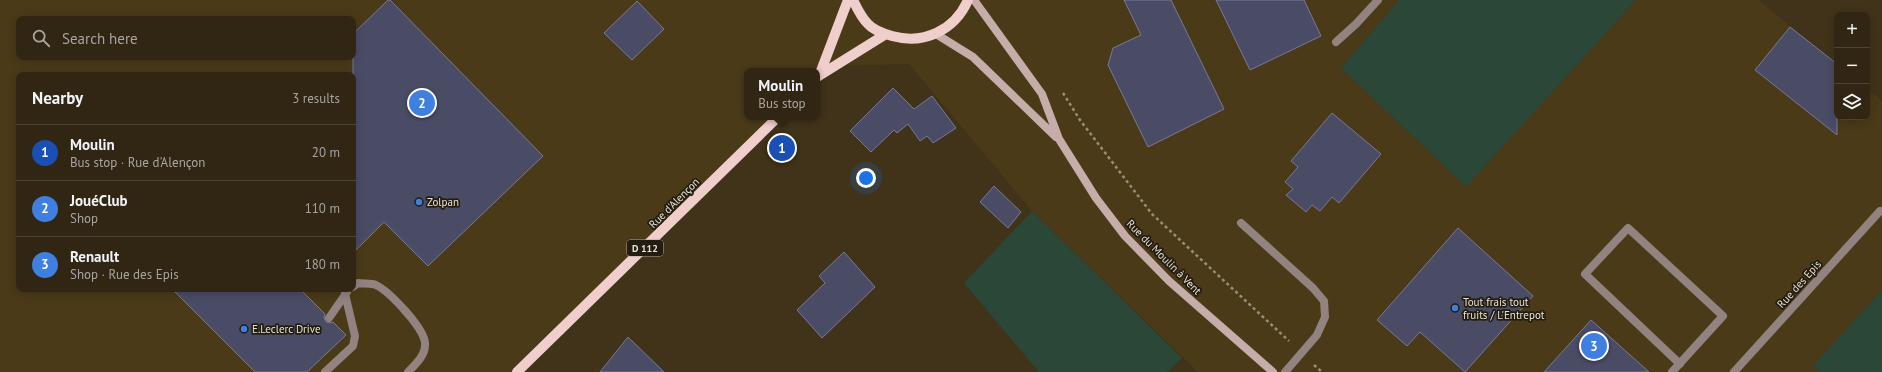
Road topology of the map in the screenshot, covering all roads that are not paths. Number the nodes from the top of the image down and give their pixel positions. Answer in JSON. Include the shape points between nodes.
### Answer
{"nodes":[{"id":1,"x":848,"y":0,"type":"edge"},
{"id":2,"x":853,"y":0,"type":"edge"},
{"id":3,"x":968,"y":0,"type":"edge"},
{"id":4,"x":974,"y":0,"type":"edge"},
{"id":5,"x":1378,"y":0,"type":"edge"},
{"id":6,"x":886,"y":34,"type":"junction"},
{"id":7,"x":936,"y":34,"type":"junction"},
{"id":8,"x":1336,"y":42,"type":"dead end"},
{"id":9,"x":820,"y":71,"type":"edge"},
{"id":10,"x":820,"y":75,"type":"edge"},
{"id":11,"x":775,"y":120,"type":"edge"},
{"id":12,"x":1059,"y":139,"type":"junction"},
{"id":13,"x":1880,"y":211,"type":"dead end"},
{"id":14,"x":1241,"y":223,"type":"dead end"},
{"id":15,"x":356,"y":285,"type":"edge"},
{"id":16,"x":348,"y":292,"type":"edge"},
{"id":17,"x":350,"y":292,"type":"edge"},
{"id":18,"x":329,"y":318,"type":"dead end"},
{"id":19,"x":1680,"y":364,"type":"junction"},
{"id":20,"x":325,"y":372,"type":"edge"},
{"id":21,"x":408,"y":372,"type":"edge"},
{"id":22,"x":517,"y":372,"type":"edge"},
{"id":23,"x":1273,"y":372,"type":"edge"},
{"id":24,"x":1284,"y":372,"type":"edge"},
{"id":25,"x":1672,"y":372,"type":"edge"},
{"id":26,"x":1734,"y":372,"type":"edge"}],
"edges":[{"from":1,"to":9,"type":"main road"},
{"from":2,"to":6,"type":"main road","via":[[869,25]]},
{"from":3,"to":7,"type":"main road","via":[[963,11],[951,25]]},
{"from":4,"to":12,"type":"main road","name":"Rue du Moulin à Vent","via":[[1042,94]]},
{"from":5,"to":8,"type":"street"},
{"from":6,"to":7,"type":"main road","via":[[908,39]]},
{"from":6,"to":10,"type":"main road"},
{"from":7,"to":12,"type":"main road","name":"Rue du Moulin à Vent","via":[[972,57]]},
{"from":11,"to":22,"type":"main road","name":"Rue d'Alençon","number":"D 112"},
{"from":12,"to":23,"type":"main road","name":"Rue du Moulin à Vent","via":[[1096,198],[1124,236],[1170,281]]},
{"from":13,"to":26,"type":"street","name":"Rue des Epis"},
{"from":14,"to":24,"type":"street","via":[[1314,288],[1324,301],[1325,317],[1317,335]]},
{"from":15,"to":21,"type":"street","via":[[376,285],[389,294],[421,331],[425,343],[423,355]]},
{"from":16,"to":18,"type":"street"},
{"from":17,"to":20,"type":"street","via":[[355,336],[353,346]]},
{"from":19,"to":19,"type":"street","via":[[1723,316],[1628,228],[1585,274]]},
{"from":19,"to":25,"type":"street"}]}
